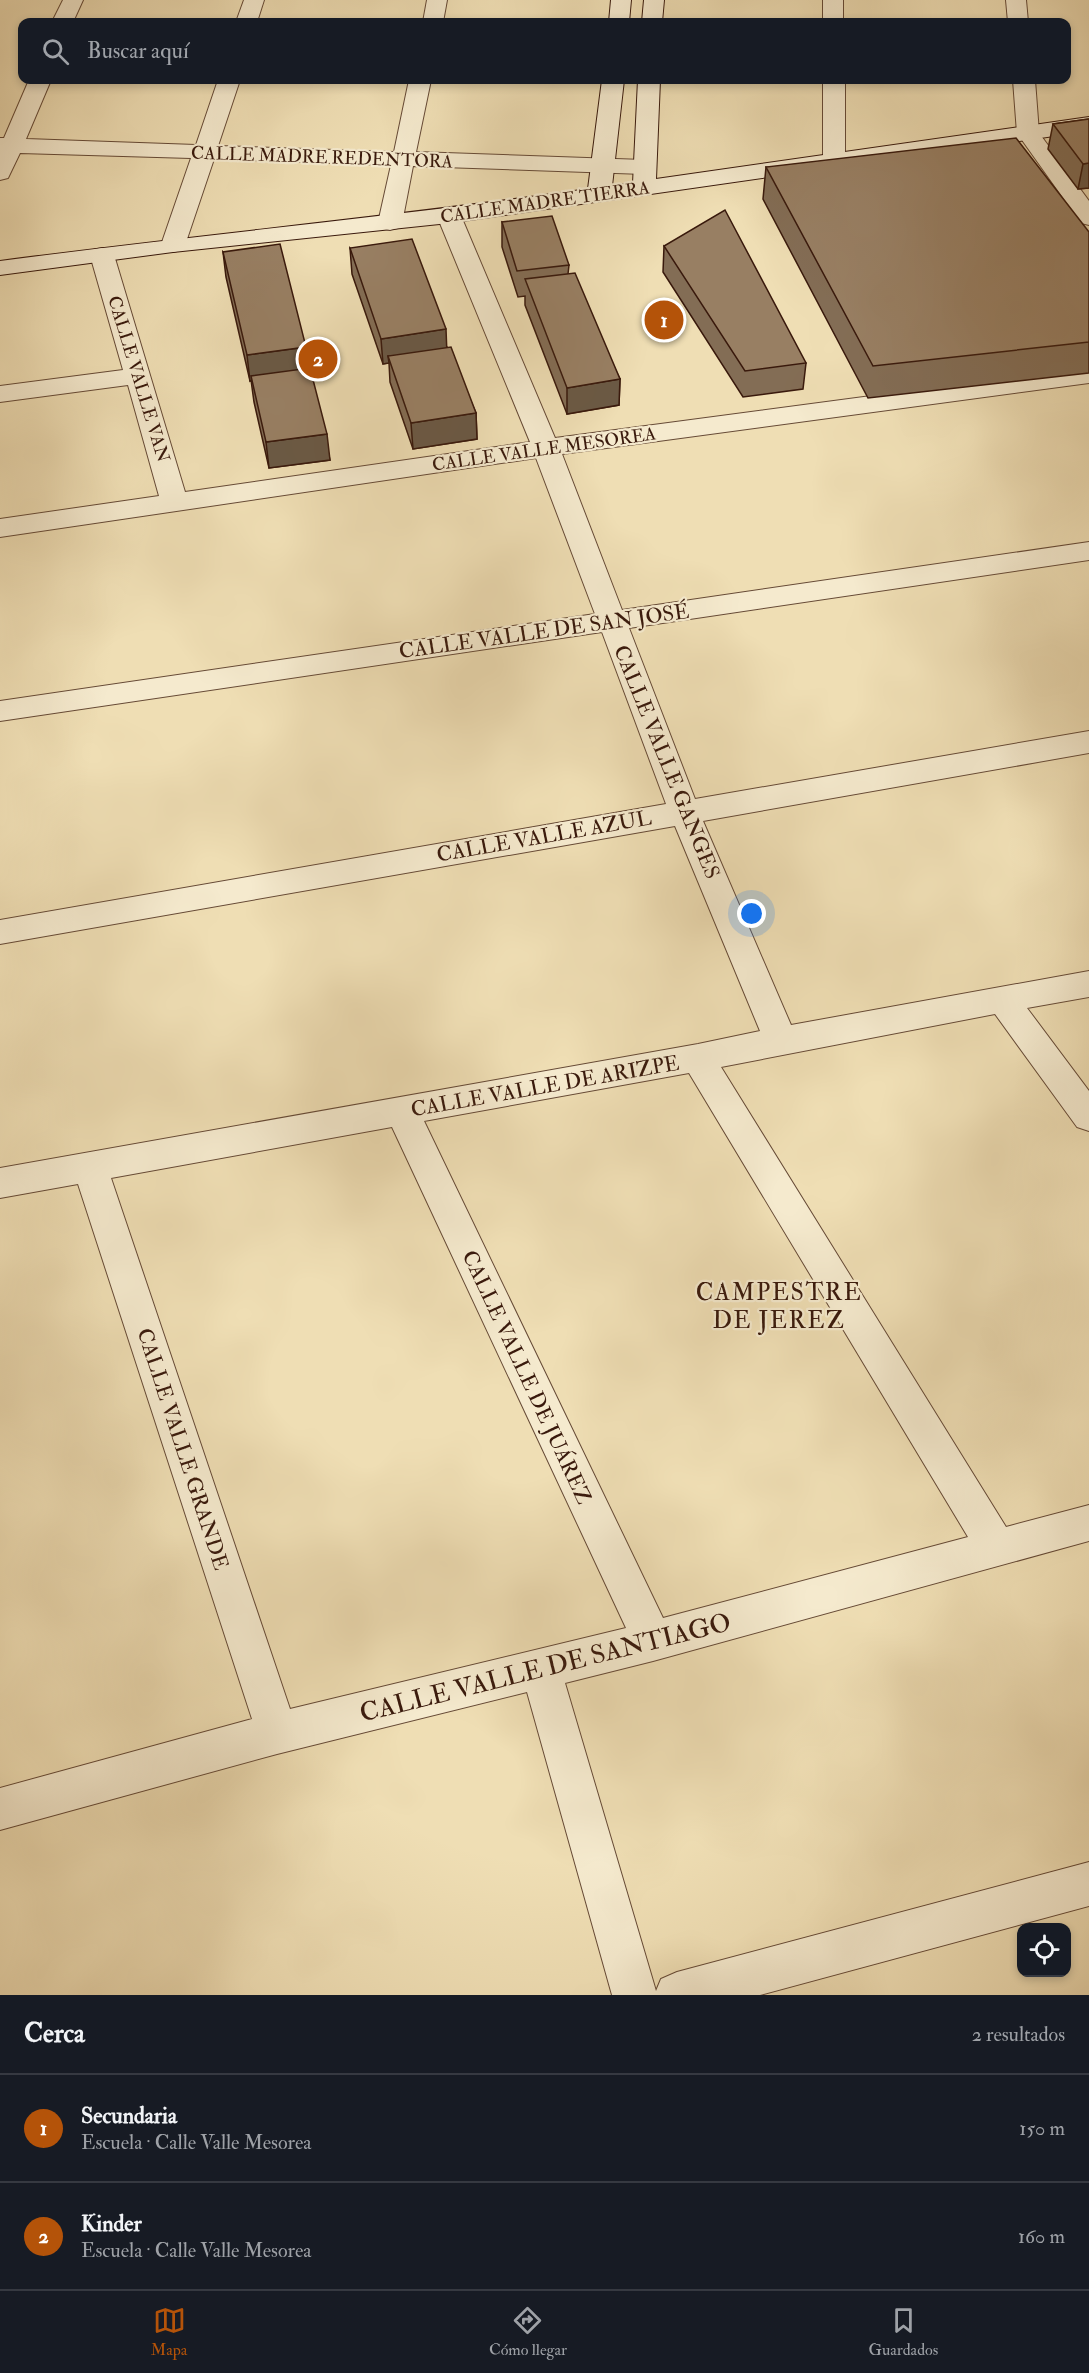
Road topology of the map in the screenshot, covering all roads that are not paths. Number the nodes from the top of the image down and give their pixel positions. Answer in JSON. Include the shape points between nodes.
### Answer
{"nodes":[{"id":1,"x":73,"y":0,"type":"edge"},
{"id":2,"x":254,"y":0,"type":"edge"},
{"id":3,"x":437,"y":0,"type":"edge"},
{"id":4,"x":621,"y":0,"type":"edge"},
{"id":5,"x":654,"y":0,"type":"edge"},
{"id":6,"x":833,"y":0,"type":"edge"},
{"id":7,"x":1016,"y":0,"type":"edge"},
{"id":8,"x":65,"y":18,"type":"edge"},
{"id":9,"x":248,"y":18,"type":"edge"},
{"id":10,"x":433,"y":18,"type":"edge"},
{"id":11,"x":619,"y":18,"type":"edge"},
{"id":12,"x":652,"y":18,"type":"edge"},
{"id":13,"x":833,"y":18,"type":"edge"},
{"id":14,"x":1018,"y":18,"type":"edge"},
{"id":15,"x":38,"y":84,"type":"edge"},
{"id":16,"x":228,"y":84,"type":"edge"},
{"id":17,"x":419,"y":84,"type":"edge"},
{"id":18,"x":613,"y":84,"type":"edge"},
{"id":19,"x":649,"y":84,"type":"edge"},
{"id":20,"x":834,"y":84,"type":"edge"},
{"id":21,"x":1024,"y":84,"type":"edge"},
{"id":22,"x":1089,"y":124,"type":"edge"},
{"id":23,"x":1028,"y":133,"type":"junction"},
{"id":24,"x":6,"y":145,"type":"edge"},
{"id":25,"x":205,"y":153,"type":"junction"},
{"id":26,"x":403,"y":160,"type":"junction"},
{"id":27,"x":834,"y":161,"type":"junction"},
{"id":28,"x":604,"y":166,"type":"junction"},
{"id":29,"x":0,"y":173,"type":"edge"},
{"id":30,"x":644,"y":178,"type":"junction"},
{"id":31,"x":599,"y":195,"type":"junction"},
{"id":32,"x":449,"y":216,"type":"junction"},
{"id":33,"x":1089,"y":218,"type":"edge"},
{"id":34,"x":390,"y":223,"type":"junction"},
{"id":35,"x":173,"y":246,"type":"junction"},
{"id":36,"x":102,"y":255,"type":"junction"},
{"id":37,"x":0,"y":268,"type":"edge"},
{"id":38,"x":1089,"y":375,"type":"edge"},
{"id":39,"x":139,"y":376,"type":"junction"},
{"id":40,"x":0,"y":394,"type":"edge"},
{"id":41,"x":546,"y":448,"type":"junction"},
{"id":42,"x":176,"y":503,"type":"junction"},
{"id":43,"x":0,"y":528,"type":"edge"},
{"id":44,"x":1089,"y":551,"type":"edge"},
{"id":45,"x":611,"y":621,"type":"junction"},
{"id":46,"x":0,"y":711,"type":"edge"},
{"id":47,"x":1089,"y":742,"type":"edge"},
{"id":48,"x":684,"y":811,"type":"junction"},
{"id":49,"x":0,"y":932,"type":"edge"},
{"id":50,"x":1089,"y":984,"type":"edge"},
{"id":51,"x":1002,"y":999,"type":"junction"},
{"id":52,"x":781,"y":1040,"type":"junction"},
{"id":53,"x":698,"y":1058,"type":"junction"},
{"id":54,"x":402,"y":1112,"type":"junction"},
{"id":55,"x":1089,"y":1117,"type":"edge"},
{"id":56,"x":90,"y":1166,"type":"junction"},
{"id":57,"x":0,"y":1183,"type":"edge"},
{"id":58,"x":1089,"y":1523,"type":"edge"},
{"id":59,"x":997,"y":1548,"type":"junction"},
{"id":60,"x":653,"y":1641,"type":"junction"},
{"id":61,"x":541,"y":1670,"type":"junction"},
{"id":62,"x":277,"y":1733,"type":"junction"},
{"id":63,"x":0,"y":1809,"type":"edge"},
{"id":64,"x":1089,"y":1884,"type":"edge"},
{"id":65,"x":635,"y":1995,"type":"edge"},
{"id":66,"x":677,"y":1995,"type":"edge"}],
"edges":[{"from":1,"to":8,"type":"street"},
{"from":2,"to":9,"type":"street"},
{"from":3,"to":10,"type":"street"},
{"from":4,"to":11,"type":"street"},
{"from":5,"to":12,"type":"street"},
{"from":6,"to":13,"type":"street"},
{"from":7,"to":14,"type":"street"},
{"from":15,"to":24,"type":"street"},
{"from":16,"to":25,"type":"street"},
{"from":17,"to":26,"type":"street"},
{"from":18,"to":28,"type":"street"},
{"from":19,"to":30,"type":"street"},
{"from":20,"to":27,"type":"street"},
{"from":21,"to":23,"type":"street"},
{"from":22,"to":23,"type":"street","name":"CALLE MADRE TIERRA"},
{"from":23,"to":27,"type":"street","name":"CALLE MADRE TIERRA"},
{"from":23,"to":33,"type":"street"},
{"from":24,"to":25,"type":"street","name":"CALLE MADRE REDENTORA"},
{"from":24,"to":29,"type":"street"},
{"from":25,"to":26,"type":"street","name":"CALLE MADRE REDENTORA"},
{"from":25,"to":35,"type":"street"},
{"from":26,"to":28,"type":"street","name":"CALLE MADRE REDENTORA"},
{"from":26,"to":34,"type":"street"},
{"from":27,"to":30,"type":"street","name":"CALLE MADRE TIERRA"},
{"from":28,"to":30,"type":"street","name":"CALLE MADRE REDENTORA"},
{"from":28,"to":31,"type":"street"},
{"from":30,"to":31,"type":"street","name":"CALLE MADRE TIERRA"},
{"from":31,"to":32,"type":"street","name":"CALLE MADRE TIERRA"},
{"from":32,"to":34,"type":"street","name":"CALLE MADRE TIERRA"},
{"from":32,"to":41,"type":"street","name":"CALLE VALLE GANGES"},
{"from":34,"to":35,"type":"street","name":"CALLE MADRE TIERRA"},
{"from":35,"to":36,"type":"street","name":"CALLE MADRE TIERRA"},
{"from":36,"to":37,"type":"street","name":"CALLE MADRE TIERRA"},
{"from":36,"to":39,"type":"street","name":"CALLE VALLE VAN"},
{"from":38,"to":41,"type":"street","name":"CALLE VALLE MESOREA"},
{"from":39,"to":40,"type":"street"},
{"from":39,"to":42,"type":"street","name":"CALLE VALLE VAN"},
{"from":41,"to":42,"type":"street","name":"CALLE VALLE MESOREA"},
{"from":41,"to":45,"type":"street","name":"CALLE VALLE GANGES"},
{"from":42,"to":43,"type":"street","name":"CALLE VALLE MESOREA"},
{"from":44,"to":45,"type":"street","name":"CALLE VALLE DE SAN JOSÉ"},
{"from":45,"to":46,"type":"street","name":"CALLE VALLE DE SAN JOSÉ"},
{"from":45,"to":48,"type":"street","name":"CALLE VALLE GANGES"},
{"from":47,"to":48,"type":"street","name":"CALLE VALLE AZUL"},
{"from":48,"to":49,"type":"street","name":"CALLE VALLE AZUL"},
{"from":48,"to":52,"type":"street","name":"CALLE VALLE GANGES"},
{"from":50,"to":51,"type":"street","name":"CALLE VALLE DE ARIZPE"},
{"from":51,"to":52,"type":"street","name":"CALLE VALLE DE ARIZPE"},
{"from":51,"to":55,"type":"street"},
{"from":52,"to":53,"type":"street","name":"CALLE VALLE DE ARIZPE"},
{"from":53,"to":54,"type":"street","name":"CALLE VALLE DE ARIZPE"},
{"from":53,"to":59,"type":"street"},
{"from":54,"to":56,"type":"street","name":"CALLE VALLE DE ARIZPE"},
{"from":54,"to":60,"type":"street","name":"CALLE VALLE DE JUÁREZ"},
{"from":56,"to":57,"type":"street","name":"CALLE VALLE DE ARIZPE"},
{"from":56,"to":62,"type":"street","name":"CALLE VALLE GRANDE"},
{"from":58,"to":59,"type":"street","name":"CALLE VALLE DE SANTIAGO"},
{"from":59,"to":60,"type":"street","name":"CALLE VALLE DE SANTIAGO"},
{"from":60,"to":61,"type":"street","name":"CALLE VALLE DE SANTIAGO"},
{"from":61,"to":62,"type":"street","name":"CALLE VALLE DE SANTIAGO"},
{"from":61,"to":65,"type":"street"},
{"from":62,"to":63,"type":"street","name":"CALLE VALLE DE SANTIAGO"},
{"from":64,"to":66,"type":"street"}]}
